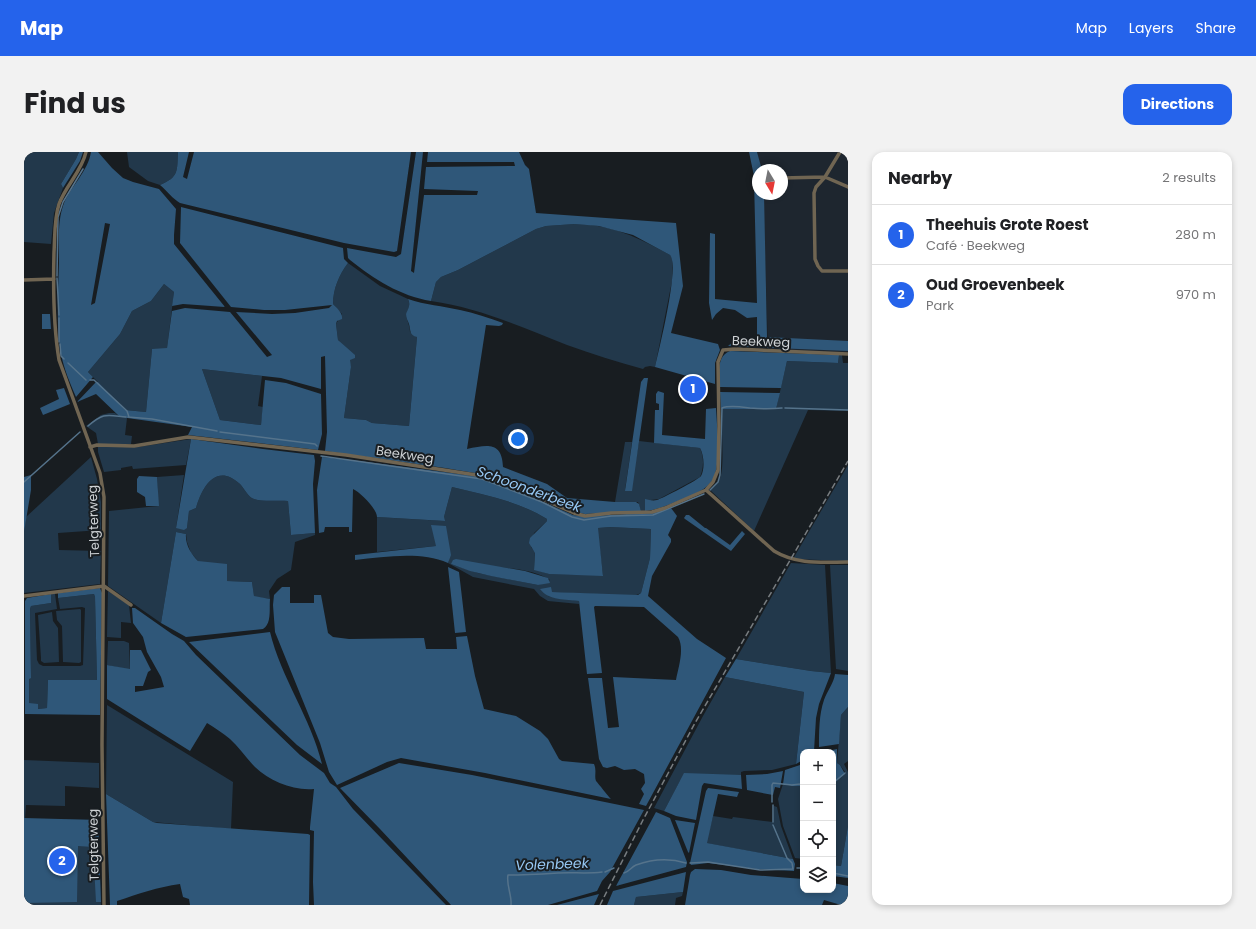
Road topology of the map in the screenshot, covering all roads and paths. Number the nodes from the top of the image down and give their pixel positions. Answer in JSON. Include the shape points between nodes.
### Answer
{"nodes":[{"id":1,"x":86,"y":152,"type":"edge"},
{"id":2,"x":840,"y":152,"type":"edge"},
{"id":3,"x":825,"y":177,"type":"junction"},
{"id":4,"x":788,"y":178,"type":"edge"},
{"id":5,"x":848,"y":187,"type":"edge"},
{"id":6,"x":848,"y":271,"type":"edge"},
{"id":7,"x":54,"y":279,"type":"junction"},
{"id":8,"x":24,"y":280,"type":"edge"},
{"id":9,"x":848,"y":354,"type":"edge"},
{"id":10,"x":90,"y":447,"type":"junction"},
{"id":11,"x":706,"y":490,"type":"junction"},
{"id":12,"x":848,"y":562,"type":"edge"},
{"id":13,"x":104,"y":586,"type":"junction"},
{"id":14,"x":24,"y":596,"type":"edge"},
{"id":15,"x":131,"y":605,"type":"dead end"},
{"id":16,"x":104,"y":905,"type":"edge"}],
"edges":[{"from":1,"to":7,"type":"street","name":"Telgterweg","via":[[57,213]]},
{"from":2,"to":3,"type":"street"},
{"from":3,"to":4,"type":"street"},
{"from":3,"to":5,"type":"street"},
{"from":3,"to":6,"type":"street","via":[[814,193],[815,259],[822,271]]},
{"from":7,"to":8,"type":"street"},
{"from":7,"to":10,"type":"street","name":"Telgterweg","via":[[53,299],[59,360]]},
{"from":9,"to":11,"type":"street","name":"Beekweg","via":[[735,348],[723,350],[718,362],[718,470]]},
{"from":10,"to":11,"type":"street","name":"Beekweg","via":[[134,446],[188,437],[346,455],[483,476],[514,486],[574,514],[585,516],[652,512]]},
{"from":10,"to":13,"type":"street","name":"Telgterweg","via":[[100,473],[104,497]]},
{"from":11,"to":12,"type":"street","via":[[782,556],[799,561]]},
{"from":13,"to":14,"type":"street"},
{"from":13,"to":15,"type":"street"},
{"from":13,"to":16,"type":"street","name":"Telgterweg"}]}
